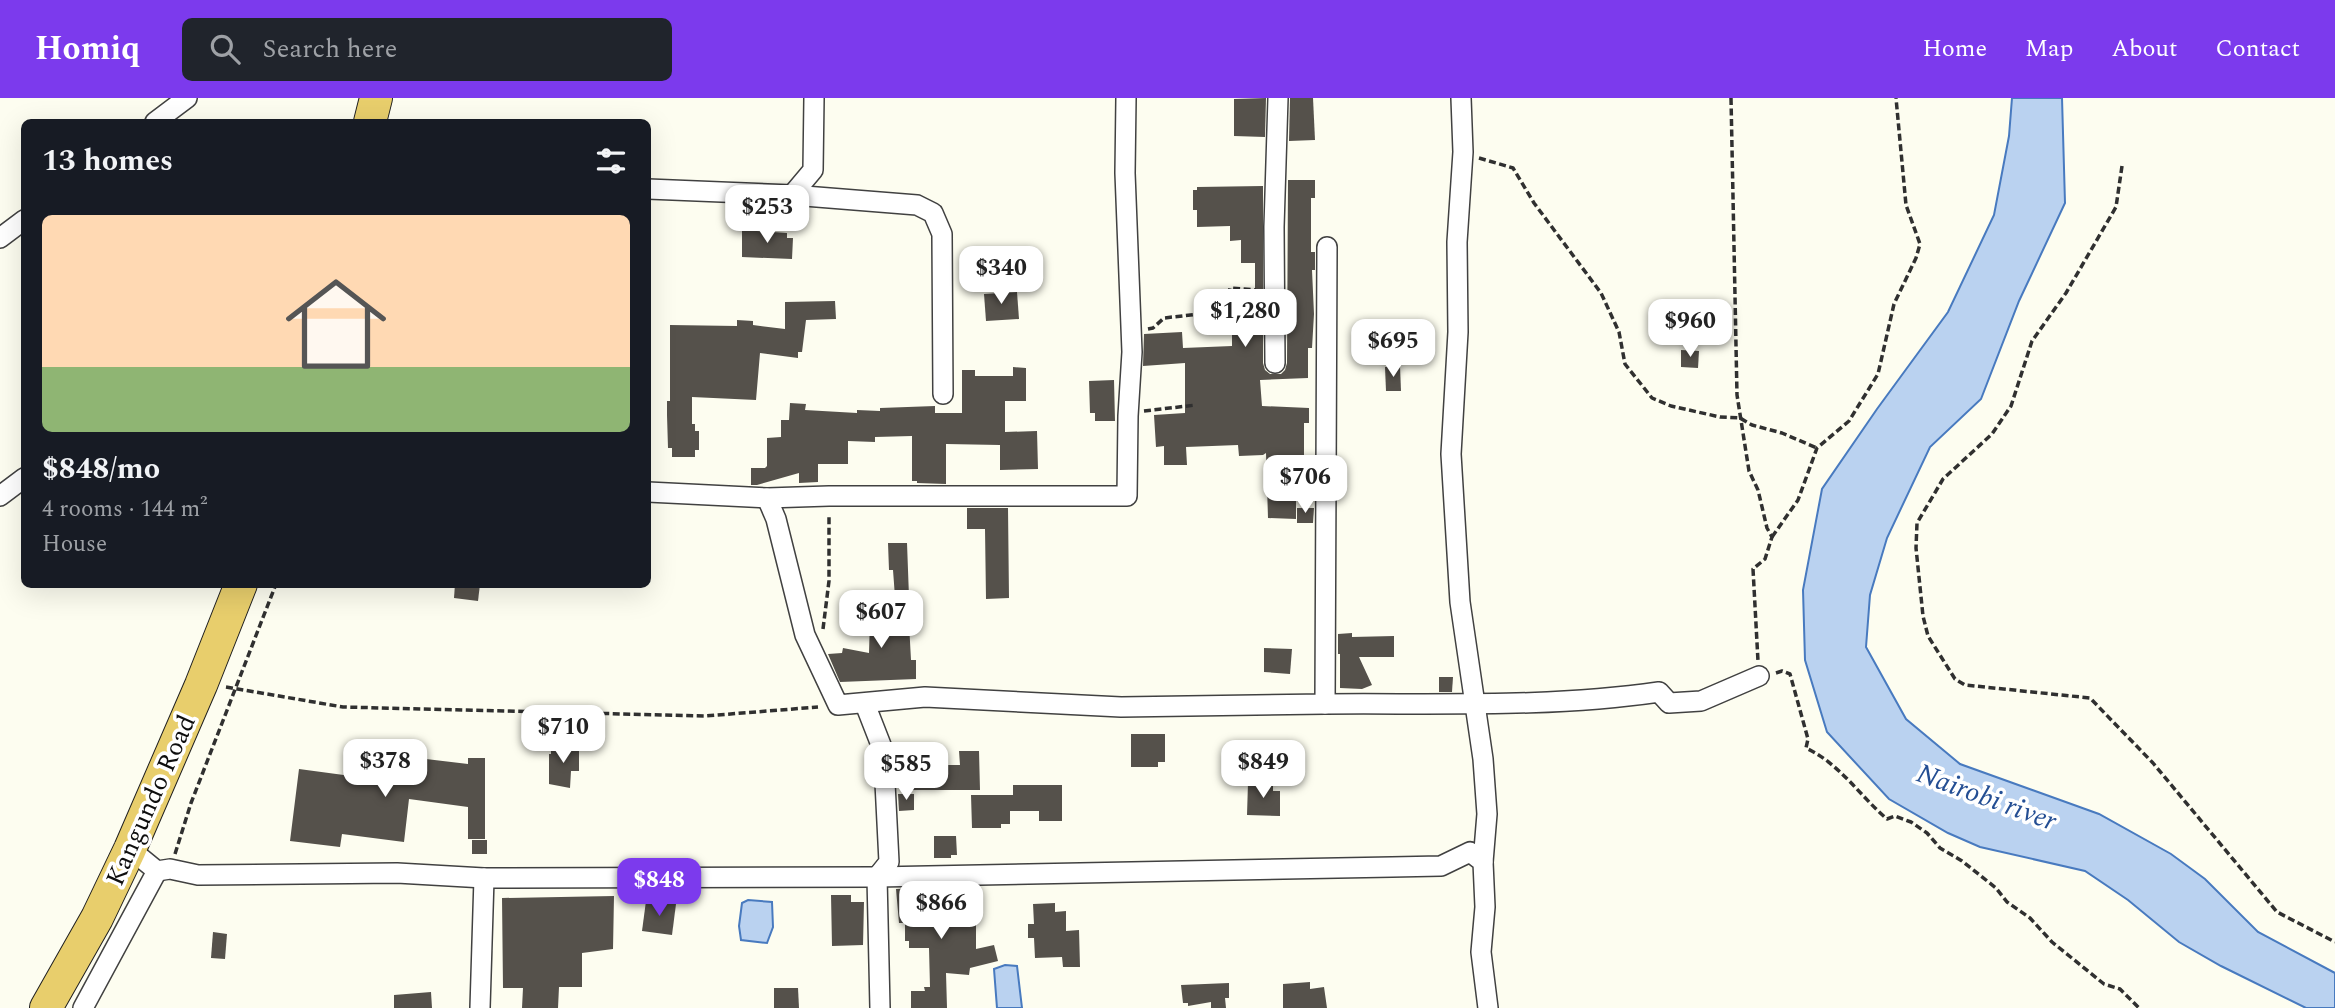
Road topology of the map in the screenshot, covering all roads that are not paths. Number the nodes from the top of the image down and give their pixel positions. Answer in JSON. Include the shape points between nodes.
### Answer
{"nodes":[{"id":1,"x":187,"y":98,"type":"edge"},
{"id":2,"x":376,"y":98,"type":"edge"},
{"id":3,"x":814,"y":98,"type":"edge"},
{"id":4,"x":1126,"y":98,"type":"edge"},
{"id":5,"x":1278,"y":98,"type":"edge"},
{"id":6,"x":1461,"y":98,"type":"edge"},
{"id":7,"x":159,"y":119,"type":"edge"},
{"id":8,"x":371,"y":119,"type":"edge"},
{"id":9,"x":651,"y":189,"type":"edge"},
{"id":10,"x":792,"y":195,"type":"junction"},
{"id":11,"x":21,"y":221,"type":"edge"},
{"id":12,"x":0,"y":238,"type":"edge"},
{"id":13,"x":1327,"y":247,"type":"dead end"},
{"id":14,"x":1275,"y":363,"type":"dead end"},
{"id":15,"x":943,"y":394,"type":"dead end"},
{"id":16,"x":21,"y":480,"type":"edge"},
{"id":17,"x":651,"y":492,"type":"edge"},
{"id":18,"x":0,"y":496,"type":"edge"},
{"id":19,"x":767,"y":498,"type":"junction"},
{"id":20,"x":239,"y":588,"type":"edge"},
{"id":21,"x":1759,"y":676,"type":"road end"},
{"id":22,"x":1474,"y":702,"type":"junction"},
{"id":23,"x":866,"y":704,"type":"junction"},
{"id":24,"x":1325,"y":704,"type":"junction"},
{"id":25,"x":130,"y":849,"type":"junction"},
{"id":26,"x":1483,"y":862,"type":"junction"},
{"id":27,"x":163,"y":870,"type":"junction"},
{"id":28,"x":877,"y":877,"type":"junction"},
{"id":29,"x":484,"y":878,"type":"junction"},
{"id":30,"x":46,"y":1008,"type":"edge"},
{"id":31,"x":83,"y":1008,"type":"edge"},
{"id":32,"x":480,"y":1008,"type":"edge"},
{"id":33,"x":880,"y":1008,"type":"edge"},
{"id":34,"x":1488,"y":1008,"type":"edge"}],
"edges":[{"from":1,"to":7,"type":"street"},
{"from":2,"to":8,"type":"highway"},
{"from":3,"to":10,"type":"street","via":[[813,170]]},
{"from":4,"to":19,"type":"street","via":[[1132,352],[1127,496]]},
{"from":5,"to":14,"type":"street"},
{"from":6,"to":22,"type":"street","via":[[1458,332],[1451,454],[1460,603]]},
{"from":9,"to":10,"type":"street"},
{"from":10,"to":15,"type":"street","via":[[901,203],[933,213],[942,234]]},
{"from":11,"to":12,"type":"street"},
{"from":13,"to":24,"type":"street"},
{"from":16,"to":18,"type":"street"},
{"from":17,"to":19,"type":"street"},
{"from":19,"to":23,"type":"street","via":[[820,673],[838,705]]},
{"from":20,"to":25,"type":"highway","name":"Kangundo Road"},
{"from":21,"to":22,"type":"street","via":[[1701,701],[1668,703],[1658,692],[1578,700]]},
{"from":22,"to":24,"type":"street"},
{"from":22,"to":26,"type":"street","via":[[1487,814]]},
{"from":23,"to":24,"type":"street","via":[[925,697],[1121,707]]},
{"from":23,"to":28,"type":"street","via":[[884,763],[889,862]]},
{"from":25,"to":27,"type":"street"},
{"from":25,"to":30,"type":"highway","name":"Kangundo Road"},
{"from":26,"to":28,"type":"street","via":[[1470,852],[1441,866]]},
{"from":26,"to":34,"type":"street","via":[[1481,952]]},
{"from":27,"to":29,"type":"street","via":[[198,876],[397,873]]},
{"from":27,"to":31,"type":"street"},
{"from":28,"to":29,"type":"street"},
{"from":28,"to":33,"type":"street"},
{"from":29,"to":32,"type":"street"}]}
